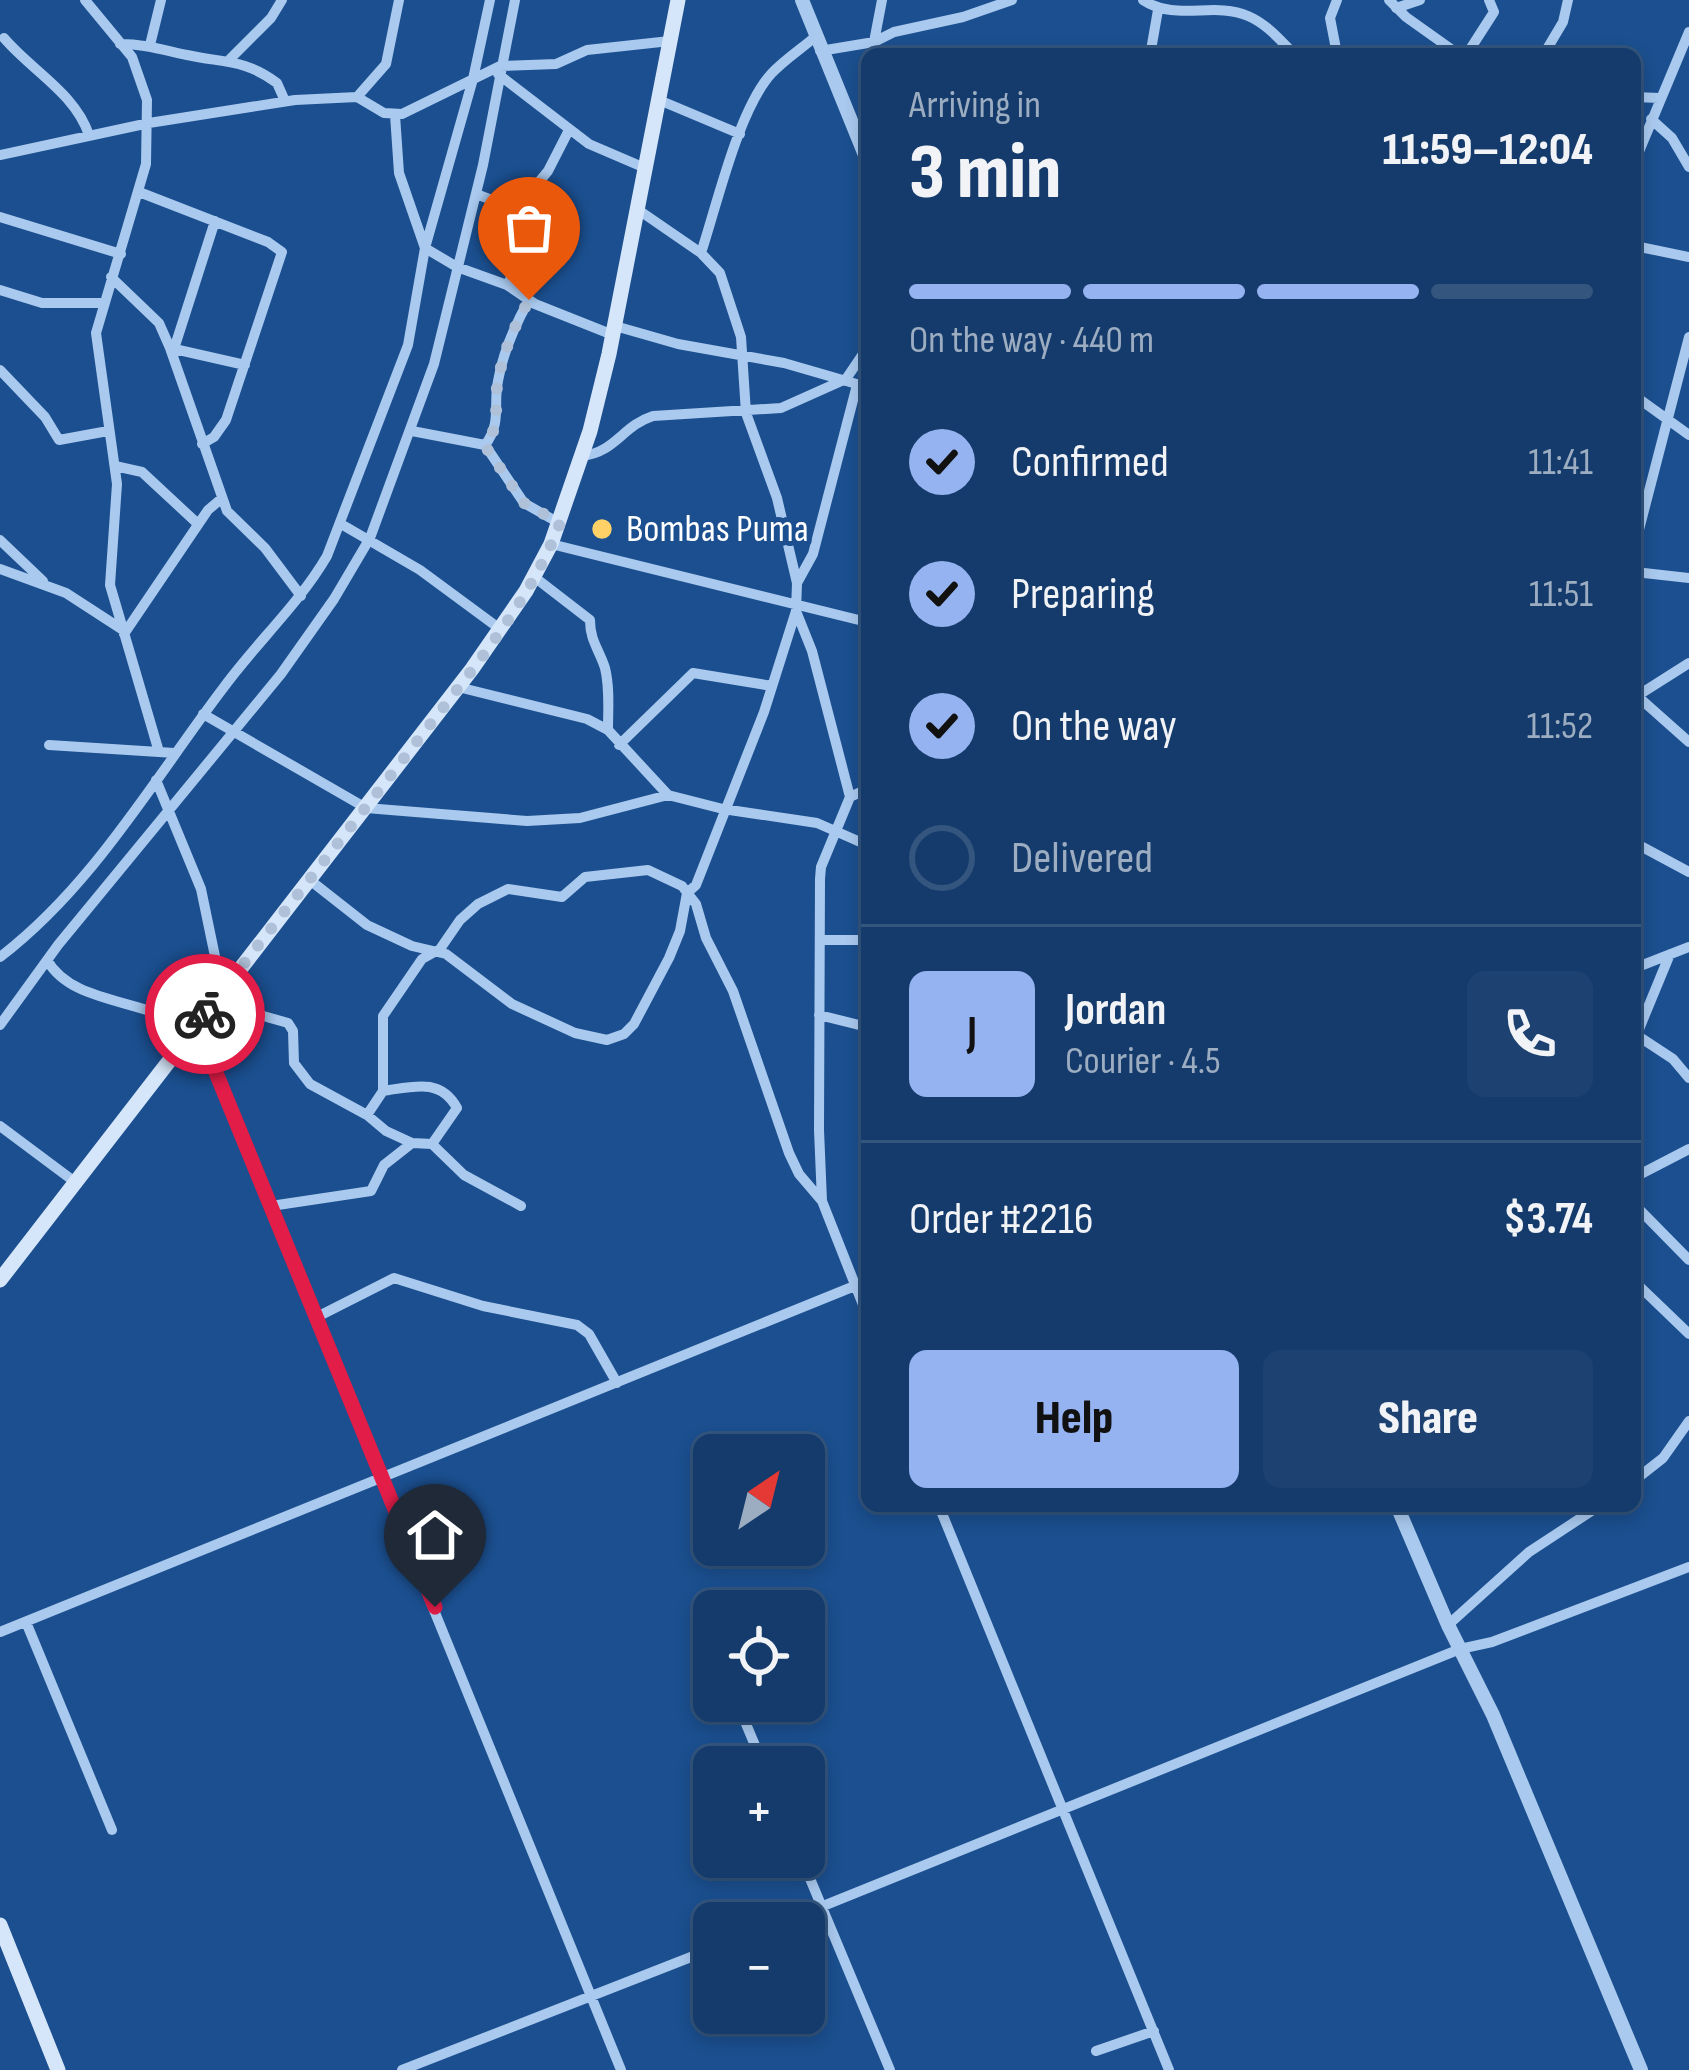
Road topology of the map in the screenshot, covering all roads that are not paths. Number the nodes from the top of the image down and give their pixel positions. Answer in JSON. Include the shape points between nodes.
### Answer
{"nodes":[{"id":1,"x":85,"y":0,"type":"edge"},
{"id":2,"x":160,"y":0,"type":"edge"},
{"id":3,"x":282,"y":0,"type":"edge"},
{"id":4,"x":399,"y":0,"type":"edge"},
{"id":5,"x":490,"y":0,"type":"edge"},
{"id":6,"x":515,"y":0,"type":"edge"},
{"id":7,"x":678,"y":0,"type":"edge"},
{"id":8,"x":802,"y":0,"type":"edge"},
{"id":9,"x":882,"y":0,"type":"edge"},
{"id":10,"x":1012,"y":0,"type":"edge"},
{"id":11,"x":1143,"y":0,"type":"edge"},
{"id":12,"x":1336,"y":0,"type":"edge"},
{"id":13,"x":1420,"y":0,"type":"edge"},
{"id":14,"x":1490,"y":0,"type":"edge"},
{"id":15,"x":1568,"y":0,"type":"edge"},
{"id":16,"x":1392,"y":4,"type":"edge"},
{"id":17,"x":979,"y":6,"type":"edge"},
{"id":18,"x":1158,"y":10,"type":"junction"},
{"id":19,"x":1689,"y":32,"type":"edge"},
{"id":20,"x":4,"y":38,"type":"dead end"},
{"id":21,"x":670,"y":41,"type":"junction"},
{"id":22,"x":874,"y":42,"type":"junction"},
{"id":23,"x":120,"y":44,"type":"junction"},
{"id":24,"x":818,"y":44,"type":"junction"},
{"id":25,"x":150,"y":45,"type":"junction"},
{"id":26,"x":1150,"y":48,"type":"edge"},
{"id":27,"x":1288,"y":48,"type":"edge"},
{"id":28,"x":1336,"y":48,"type":"edge"},
{"id":29,"x":1450,"y":48,"type":"edge"},
{"id":30,"x":1472,"y":48,"type":"edge"},
{"id":31,"x":1548,"y":48,"type":"edge"},
{"id":32,"x":1685,"y":48,"type":"edge"},
{"id":33,"x":230,"y":59,"type":"junction"},
{"id":34,"x":499,"y":70,"type":"junction"},
{"id":35,"x":473,"y":79,"type":"junction"},
{"id":36,"x":357,"y":97,"type":"junction"},
{"id":37,"x":1641,"y":97,"type":"edge"},
{"id":38,"x":1659,"y":98,"type":"junction"},
{"id":39,"x":658,"y":100,"type":"junction"},
{"id":40,"x":284,"y":101,"type":"junction"},
{"id":41,"x":394,"y":116,"type":"junction"},
{"id":42,"x":1651,"y":119,"type":"junction"},
{"id":43,"x":149,"y":123,"type":"junction"},
{"id":44,"x":568,"y":130,"type":"junction"},
{"id":45,"x":740,"y":134,"type":"junction"},
{"id":46,"x":89,"y":135,"type":"junction"},
{"id":47,"x":1641,"y":145,"type":"edge"},
{"id":48,"x":861,"y":146,"type":"edge"},
{"id":49,"x":0,"y":155,"type":"edge"},
{"id":50,"x":1689,"y":167,"type":"edge"},
{"id":51,"x":645,"y":168,"type":"junction"},
{"id":52,"x":139,"y":192,"type":"junction"},
{"id":53,"x":476,"y":194,"type":"junction"},
{"id":54,"x":638,"y":208,"type":"junction"},
{"id":55,"x":523,"y":212,"type":"junction"},
{"id":56,"x":0,"y":217,"type":"edge"},
{"id":57,"x":215,"y":221,"type":"junction"},
{"id":58,"x":1641,"y":246,"type":"edge"},
{"id":59,"x":425,"y":248,"type":"junction"},
{"id":60,"x":701,"y":253,"type":"junction"},
{"id":61,"x":122,"y":254,"type":"junction"},
{"id":62,"x":1689,"y":257,"type":"edge"},
{"id":63,"x":457,"y":267,"type":"junction"},
{"id":64,"x":111,"y":277,"type":"junction"},
{"id":65,"x":507,"y":285,"type":"junction"},
{"id":66,"x":0,"y":290,"type":"edge"},
{"id":67,"x":529,"y":300,"type":"junction"},
{"id":68,"x":102,"y":303,"type":"junction"},
{"id":69,"x":614,"y":330,"type":"junction"},
{"id":70,"x":1689,"y":337,"type":"edge"},
{"id":71,"x":172,"y":349,"type":"junction"},
{"id":72,"x":742,"y":357,"type":"junction"},
{"id":73,"x":245,"y":365,"type":"junction"},
{"id":74,"x":0,"y":370,"type":"edge"},
{"id":75,"x":856,"y":384,"type":"edge"},
{"id":76,"x":1675,"y":386,"type":"junction"},
{"id":77,"x":1689,"y":391,"type":"edge"},
{"id":78,"x":1641,"y":401,"type":"edge"},
{"id":79,"x":746,"y":412,"type":"junction"},
{"id":80,"x":1668,"y":423,"type":"junction"},
{"id":81,"x":108,"y":431,"type":"junction"},
{"id":82,"x":412,"y":431,"type":"junction"},
{"id":83,"x":1689,"y":435,"type":"edge"},
{"id":84,"x":202,"y":444,"type":"junction"},
{"id":85,"x":485,"y":446,"type":"junction"},
{"id":86,"x":582,"y":456,"type":"junction"},
{"id":87,"x":115,"y":466,"type":"junction"},
{"id":88,"x":220,"y":499,"type":"junction"},
{"id":89,"x":560,"y":523,"type":"junction"},
{"id":90,"x":1641,"y":523,"type":"edge"},
{"id":91,"x":198,"y":524,"type":"junction"},
{"id":92,"x":341,"y":524,"type":"junction"},
{"id":93,"x":370,"y":538,"type":"junction"},
{"id":94,"x":0,"y":540,"type":"edge"},
{"id":95,"x":551,"y":544,"type":"junction"},
{"id":96,"x":0,"y":569,"type":"edge"},
{"id":97,"x":1641,"y":573,"type":"edge"},
{"id":98,"x":533,"y":576,"type":"junction"},
{"id":99,"x":1689,"y":578,"type":"edge"},
{"id":100,"x":45,"y":583,"type":"junction"},
{"id":101,"x":797,"y":584,"type":"junction"},
{"id":102,"x":301,"y":596,"type":"junction"},
{"id":103,"x":796,"y":606,"type":"junction"},
{"id":104,"x":861,"y":621,"type":"edge"},
{"id":105,"x":500,"y":629,"type":"junction"},
{"id":106,"x":123,"y":632,"type":"junction"},
{"id":107,"x":1689,"y":663,"type":"edge"},
{"id":108,"x":772,"y":686,"type":"junction"},
{"id":109,"x":458,"y":687,"type":"junction"},
{"id":110,"x":1641,"y":692,"type":"edge"},
{"id":111,"x":1641,"y":699,"type":"edge"},
{"id":112,"x":203,"y":714,"type":"junction"},
{"id":113,"x":608,"y":730,"type":"junction"},
{"id":114,"x":234,"y":733,"type":"junction"},
{"id":115,"x":1689,"y":742,"type":"edge"},
{"id":116,"x":50,"y":745,"type":"dead end"},
{"id":117,"x":619,"y":745,"type":"junction"},
{"id":118,"x":159,"y":752,"type":"junction"},
{"id":119,"x":174,"y":753,"type":"junction"},
{"id":120,"x":157,"y":780,"type":"junction"},
{"id":121,"x":861,"y":792,"type":"edge"},
{"id":122,"x":668,"y":795,"type":"junction"},
{"id":123,"x":850,"y":797,"type":"junction"},
{"id":124,"x":366,"y":808,"type":"junction"},
{"id":125,"x":723,"y":809,"type":"junction"},
{"id":126,"x":169,"y":810,"type":"junction"},
{"id":127,"x":837,"y":829,"type":"junction"},
{"id":128,"x":861,"y":842,"type":"edge"},
{"id":129,"x":1641,"y":846,"type":"edge"},
{"id":130,"x":1689,"y":872,"type":"edge"},
{"id":131,"x":311,"y":881,"type":"junction"},
{"id":132,"x":687,"y":893,"type":"junction"},
{"id":133,"x":820,"y":940,"type":"junction"},
{"id":134,"x":861,"y":940,"type":"edge"},
{"id":135,"x":1689,"y":946,"type":"edge"},
{"id":136,"x":434,"y":953,"type":"junction"},
{"id":137,"x":1670,"y":954,"type":"junction"},
{"id":138,"x":0,"y":957,"type":"edge"},
{"id":139,"x":47,"y":960,"type":"junction"},
{"id":140,"x":1641,"y":966,"type":"edge"},
{"id":141,"x":218,"y":996,"type":"junction"},
{"id":142,"x":819,"y":1015,"type":"junction"},
{"id":143,"x":0,"y":1025,"type":"edge"},
{"id":144,"x":861,"y":1026,"type":"edge"},
{"id":145,"x":1641,"y":1027,"type":"edge"},
{"id":146,"x":194,"y":1028,"type":"junction"},
{"id":147,"x":1641,"y":1037,"type":"edge"},
{"id":148,"x":1689,"y":1078,"type":"edge"},
{"id":149,"x":383,"y":1091,"type":"junction"},
{"id":150,"x":367,"y":1115,"type":"junction"},
{"id":151,"x":0,"y":1126,"type":"edge"},
{"id":152,"x":412,"y":1143,"type":"junction"},
{"id":153,"x":432,"y":1144,"type":"junction"},
{"id":154,"x":1689,"y":1149,"type":"edge"},
{"id":155,"x":1641,"y":1174,"type":"edge"},
{"id":156,"x":75,"y":1183,"type":"junction"},
{"id":157,"x":822,"y":1201,"type":"junction"},
{"id":158,"x":271,"y":1206,"type":"junction"},
{"id":159,"x":520,"y":1206,"type":"dead end"},
{"id":160,"x":1641,"y":1211,"type":"edge"},
{"id":161,"x":1689,"y":1260,"type":"edge"},
{"id":162,"x":6,"y":1262,"type":"edge"},
{"id":163,"x":0,"y":1280,"type":"edge"},
{"id":164,"x":861,"y":1283,"type":"edge"},
{"id":165,"x":1641,"y":1292,"type":"edge"},
{"id":166,"x":316,"y":1317,"type":"junction"},
{"id":167,"x":1689,"y":1334,"type":"edge"},
{"id":168,"x":617,"y":1383,"type":"junction"},
{"id":169,"x":1689,"y":1421,"type":"edge"},
{"id":170,"x":1641,"y":1475,"type":"edge"},
{"id":171,"x":383,"y":1478,"type":"junction"},
{"id":172,"x":941,"y":1512,"type":"edge"},
{"id":173,"x":1400,"y":1512,"type":"edge"},
{"id":174,"x":1590,"y":1512,"type":"edge"},
{"id":175,"x":1689,"y":1568,"type":"edge"},
{"id":176,"x":26,"y":1622,"type":"junction"},
{"id":177,"x":1448,"y":1625,"type":"junction"},
{"id":178,"x":0,"y":1632,"type":"edge"},
{"id":179,"x":1460,"y":1649,"type":"junction"},
{"id":180,"x":1062,"y":1808,"type":"junction"},
{"id":181,"x":112,"y":1830,"type":"dead end"},
{"id":182,"x":825,"y":1907,"type":"edge"},
{"id":183,"x":825,"y":1915,"type":"edge"},
{"id":184,"x":0,"y":1925,"type":"edge"},
{"id":185,"x":693,"y":1956,"type":"edge"},
{"id":186,"x":591,"y":1993,"type":"junction"},
{"id":187,"x":1154,"y":2031,"type":"junction"},
{"id":188,"x":1096,"y":2051,"type":"dead end"},
{"id":189,"x":58,"y":2070,"type":"edge"},
{"id":190,"x":402,"y":2070,"type":"edge"},
{"id":191,"x":621,"y":2070,"type":"edge"},
{"id":192,"x":890,"y":2070,"type":"edge"},
{"id":193,"x":1169,"y":2070,"type":"edge"},
{"id":194,"x":1640,"y":2070,"type":"edge"}],
"edges":[{"from":1,"to":23,"type":"street"},
{"from":2,"to":25,"type":"street"},
{"from":3,"to":33,"type":"street"},
{"from":4,"to":36,"type":"street","via":[[386,64]]},
{"from":5,"to":35,"type":"street"},
{"from":6,"to":34,"type":"street"},
{"from":7,"to":21,"type":"main road"},
{"from":8,"to":24,"type":"street"},
{"from":9,"to":22,"type":"street"},
{"from":10,"to":17,"type":"street"},
{"from":11,"to":18,"type":"street"},
{"from":12,"to":28,"type":"street"},
{"from":13,"to":16,"type":"street"},
{"from":14,"to":30,"type":"street","via":[[1494,12]]},
{"from":15,"to":31,"type":"street"},
{"from":16,"to":29,"type":"street"},
{"from":17,"to":22,"type":"street"},
{"from":18,"to":26,"type":"street"},
{"from":18,"to":27,"type":"street","via":[[1251,17]]},
{"from":19,"to":32,"type":"street"},
{"from":20,"to":46,"type":"street","via":[[77,106]]},
{"from":21,"to":34,"type":"street"},
{"from":21,"to":39,"type":"main road"},
{"from":22,"to":24,"type":"street"},
{"from":23,"to":25,"type":"street"},
{"from":23,"to":43,"type":"street","via":[[143,82]]},
{"from":24,"to":45,"type":"street","via":[[768,77]]},
{"from":24,"to":48,"type":"street"},
{"from":25,"to":33,"type":"street"},
{"from":32,"to":38,"type":"street"},
{"from":33,"to":40,"type":"street","via":[[278,82]]},
{"from":34,"to":35,"type":"street"},
{"from":34,"to":44,"type":"street"},
{"from":34,"to":53,"type":"street"},
{"from":35,"to":41,"type":"street"},
{"from":35,"to":59,"type":"street"},
{"from":36,"to":40,"type":"street"},
{"from":36,"to":41,"type":"street"},
{"from":37,"to":38,"type":"street"},
{"from":38,"to":42,"type":"street"},
{"from":39,"to":45,"type":"street"},
{"from":39,"to":51,"type":"main road"},
{"from":40,"to":43,"type":"street"},
{"from":41,"to":59,"type":"street","via":[[399,173]]},
{"from":42,"to":47,"type":"street"},
{"from":42,"to":50,"type":"street"},
{"from":43,"to":46,"type":"street"},
{"from":43,"to":52,"type":"street"},
{"from":44,"to":51,"type":"street"},
{"from":44,"to":55,"type":"street"},
{"from":45,"to":60,"type":"street"},
{"from":46,"to":49,"type":"street"},
{"from":51,"to":54,"type":"main road"},
{"from":52,"to":57,"type":"street"},
{"from":52,"to":61,"type":"street"},
{"from":53,"to":55,"type":"street"},
{"from":53,"to":63,"type":"street"},
{"from":54,"to":60,"type":"street"},
{"from":54,"to":69,"type":"main road"},
{"from":55,"to":65,"type":"street","via":[[540,225]]},
{"from":56,"to":61,"type":"street"},
{"from":57,"to":71,"type":"street"},
{"from":57,"to":73,"type":"street","via":[[282,253]]},
{"from":58,"to":62,"type":"street"},
{"from":59,"to":63,"type":"street"},
{"from":59,"to":92,"type":"street","via":[[408,345]]},
{"from":60,"to":72,"type":"street","via":[[734,306]]},
{"from":61,"to":64,"type":"street"},
{"from":63,"to":65,"type":"street"},
{"from":63,"to":82,"type":"street"},
{"from":64,"to":68,"type":"street"},
{"from":64,"to":71,"type":"street","via":[[159,323]]},
{"from":65,"to":67,"type":"street"},
{"from":66,"to":68,"type":"street","via":[[42,303]]},
{"from":67,"to":69,"type":"street"},
{"from":67,"to":85,"type":"street","via":[[508,346]]},
{"from":68,"to":81,"type":"street","via":[[96,333]]},
{"from":69,"to":72,"type":"street"},
{"from":69,"to":86,"type":"main road"},
{"from":70,"to":76,"type":"street"},
{"from":71,"to":73,"type":"street"},
{"from":71,"to":84,"type":"street"},
{"from":72,"to":75,"type":"street"},
{"from":72,"to":79,"type":"street"},
{"from":73,"to":84,"type":"street","via":[[226,420]]},
{"from":74,"to":81,"type":"street","via":[[59,440]]},
{"from":75,"to":79,"type":"street"},
{"from":75,"to":101,"type":"street","via":[[819,536]]},
{"from":76,"to":77,"type":"street"},
{"from":76,"to":80,"type":"street"},
{"from":78,"to":80,"type":"street"},
{"from":79,"to":86,"type":"street","via":[[653,416],[607,451]]},
{"from":79,"to":101,"type":"street"},
{"from":80,"to":83,"type":"street"},
{"from":80,"to":90,"type":"street"},
{"from":81,"to":87,"type":"street"},
{"from":82,"to":85,"type":"street"},
{"from":82,"to":93,"type":"street"},
{"from":84,"to":88,"type":"street"},
{"from":85,"to":89,"type":"street","via":[[524,503]]},
{"from":86,"to":89,"type":"main road"},
{"from":87,"to":91,"type":"street","via":[[142,472]]},
{"from":87,"to":106,"type":"street","via":[[110,585]]},
{"from":88,"to":91,"type":"street"},
{"from":88,"to":102,"type":"street"},
{"from":89,"to":95,"type":"main road"},
{"from":91,"to":106,"type":"street"},
{"from":92,"to":93,"type":"street"},
{"from":92,"to":102,"type":"street"},
{"from":93,"to":105,"type":"street"},
{"from":93,"to":114,"type":"street"},
{"from":94,"to":100,"type":"street"},
{"from":95,"to":98,"type":"main road"},
{"from":95,"to":103,"type":"street"},
{"from":96,"to":100,"type":"street"},
{"from":97,"to":99,"type":"street"},
{"from":98,"to":105,"type":"main road"},
{"from":98,"to":113,"type":"street","via":[[590,620],[607,675]]},
{"from":100,"to":106,"type":"street"},
{"from":101,"to":103,"type":"street"},
{"from":102,"to":112,"type":"street"},
{"from":103,"to":104,"type":"street"},
{"from":103,"to":108,"type":"street"},
{"from":103,"to":123,"type":"street"},
{"from":105,"to":109,"type":"main road"},
{"from":106,"to":118,"type":"street"},
{"from":107,"to":110,"type":"street"},
{"from":108,"to":117,"type":"street","via":[[693,673]]},
{"from":108,"to":125,"type":"street"},
{"from":109,"to":113,"type":"street"},
{"from":109,"to":124,"type":"main road"},
{"from":111,"to":115,"type":"street"},
{"from":112,"to":114,"type":"street"},
{"from":112,"to":119,"type":"street"},
{"from":113,"to":117,"type":"street"},
{"from":114,"to":124,"type":"street"},
{"from":114,"to":126,"type":"street"},
{"from":116,"to":118,"type":"street"},
{"from":117,"to":122,"type":"street"},
{"from":118,"to":119,"type":"street"},
{"from":119,"to":120,"type":"street"},
{"from":120,"to":126,"type":"street"},
{"from":120,"to":138,"type":"street","via":[[68,892]]},
{"from":121,"to":123,"type":"street"},
{"from":122,"to":124,"type":"street","via":[[580,818],[527,821]]},
{"from":122,"to":125,"type":"street"},
{"from":123,"to":127,"type":"street"},
{"from":124,"to":131,"type":"main road"},
{"from":125,"to":127,"type":"street"},
{"from":125,"to":132,"type":"street"},
{"from":126,"to":139,"type":"street"},
{"from":126,"to":141,"type":"street","via":[[201,889]]},
{"from":127,"to":128,"type":"street"},
{"from":127,"to":133,"type":"street","via":[[821,867]]},
{"from":129,"to":130,"type":"street"},
{"from":131,"to":136,"type":"street","via":[[367,926]]},
{"from":131,"to":141,"type":"main road"},
{"from":132,"to":136,"type":"street","via":[[648,870],[585,877],[562,897],[508,889],[478,904]]},
{"from":132,"to":136,"type":"street","via":[[680,931],[634,1024],[607,1040],[512,1004],[461,963]]},
{"from":132,"to":157,"type":"street","via":[[734,991],[788,1153]]},
{"from":133,"to":134,"type":"street"},
{"from":133,"to":142,"type":"street"},
{"from":135,"to":137,"type":"street"},
{"from":136,"to":149,"type":"street","via":[[383,1016]]},
{"from":137,"to":140,"type":"street"},
{"from":137,"to":145,"type":"street"},
{"from":139,"to":143,"type":"street"},
{"from":139,"to":146,"type":"street","via":[[66,984]]},
{"from":141,"to":146,"type":"main road"},
{"from":141,"to":150,"type":"street","via":[[288,1023],[302,1075]]},
{"from":142,"to":144,"type":"street"},
{"from":142,"to":157,"type":"street"},
{"from":146,"to":156,"type":"main road"},
{"from":146,"to":158,"type":"street"},
{"from":147,"to":148,"type":"street"},
{"from":149,"to":150,"type":"street"},
{"from":149,"to":153,"type":"street","via":[[426,1085],[452,1099],[455,1116]]},
{"from":150,"to":152,"type":"street"},
{"from":151,"to":156,"type":"street"},
{"from":152,"to":153,"type":"street"},
{"from":152,"to":158,"type":"street","via":[[384,1165],[371,1191]]},
{"from":153,"to":159,"type":"street","via":[[464,1174]]},
{"from":154,"to":155,"type":"street"},
{"from":156,"to":162,"type":"main road"},
{"from":157,"to":164,"type":"street"},
{"from":158,"to":166,"type":"street"},
{"from":160,"to":161,"type":"street"},
{"from":162,"to":163,"type":"main road"},
{"from":164,"to":168,"type":"street"},
{"from":165,"to":167,"type":"street"},
{"from":166,"to":168,"type":"street","via":[[394,1278],[577,1325]]},
{"from":166,"to":171,"type":"street"},
{"from":168,"to":171,"type":"street"},
{"from":169,"to":170,"type":"street"},
{"from":171,"to":176,"type":"street"},
{"from":171,"to":186,"type":"street"},
{"from":172,"to":180,"type":"street"},
{"from":173,"to":177,"type":"street"},
{"from":174,"to":177,"type":"street","via":[[1529,1552]]},
{"from":175,"to":179,"type":"street"},
{"from":176,"to":178,"type":"street"},
{"from":176,"to":181,"type":"street"},
{"from":177,"to":179,"type":"street"},
{"from":179,"to":180,"type":"street"},
{"from":179,"to":194,"type":"street"},
{"from":180,"to":182,"type":"street"},
{"from":180,"to":187,"type":"street"},
{"from":183,"to":192,"type":"street"},
{"from":184,"to":189,"type":"main road"},
{"from":185,"to":186,"type":"street"},
{"from":186,"to":190,"type":"street"},
{"from":186,"to":191,"type":"street"},
{"from":187,"to":188,"type":"street"},
{"from":187,"to":193,"type":"street"}]}
